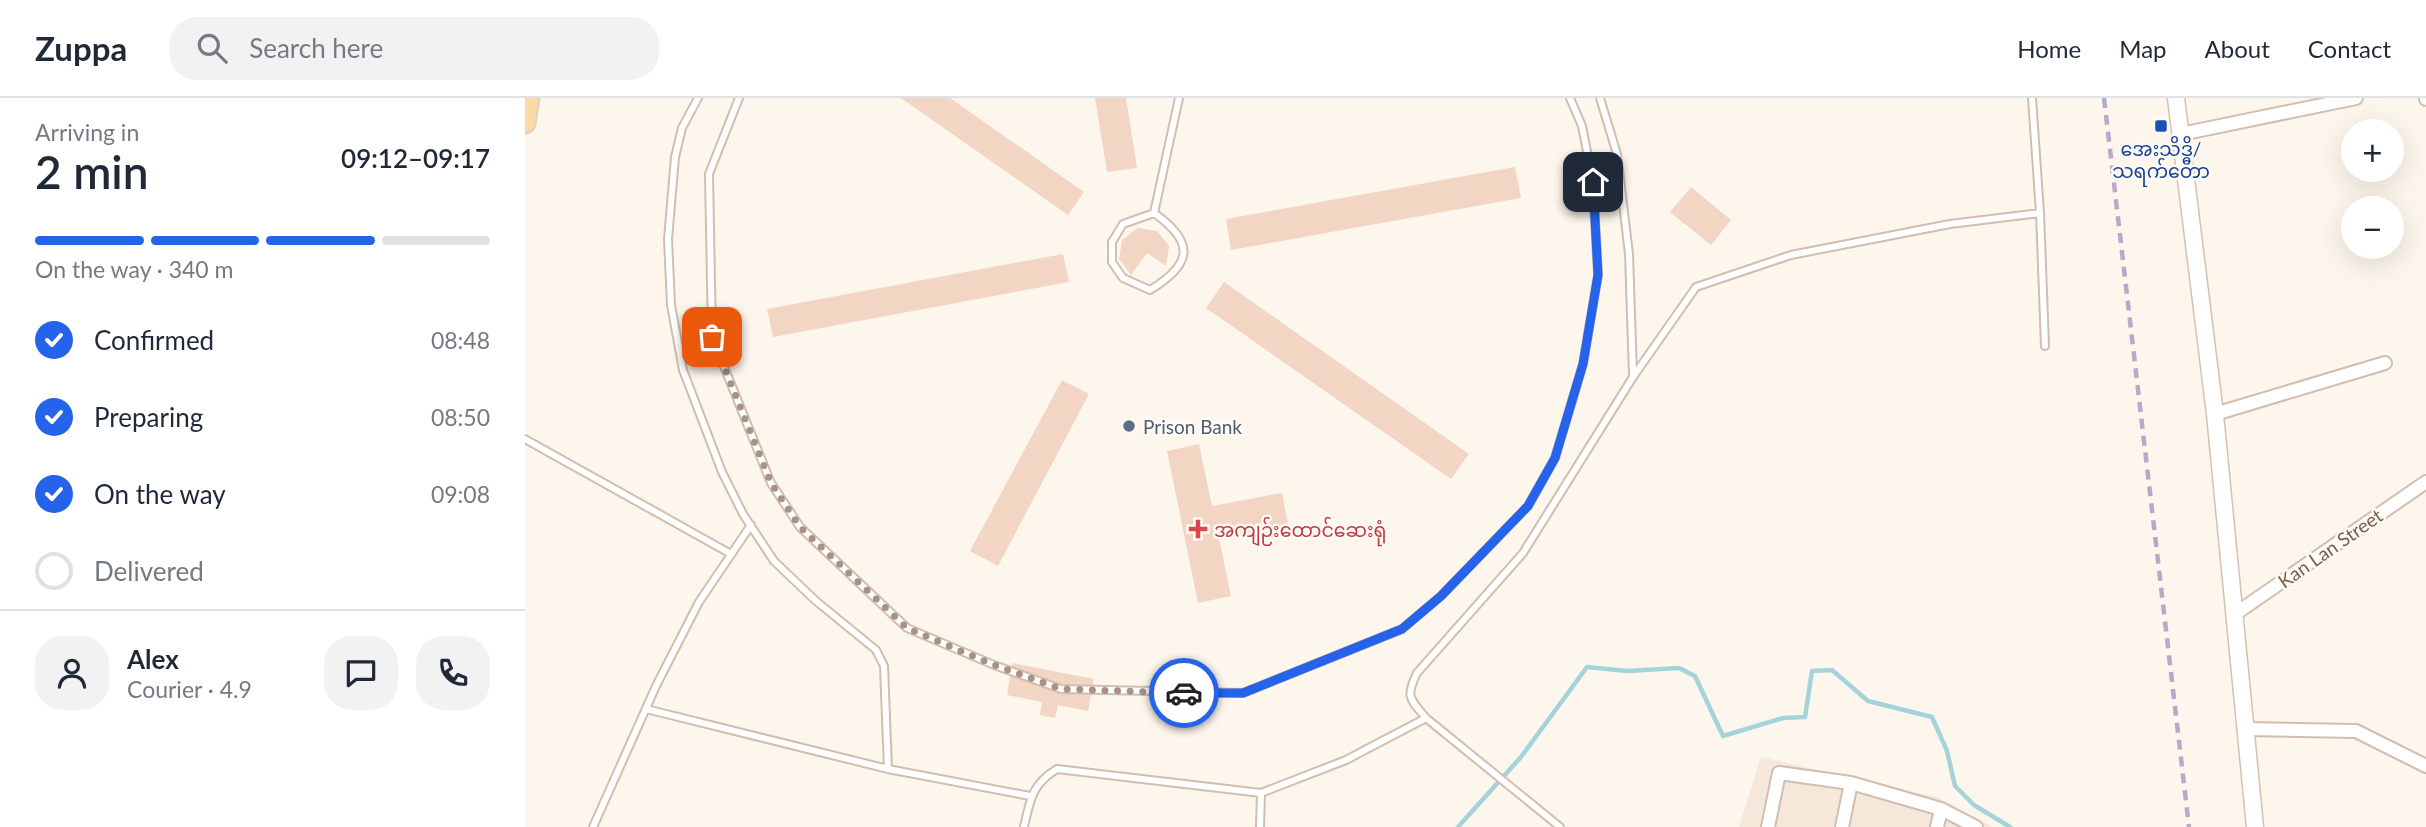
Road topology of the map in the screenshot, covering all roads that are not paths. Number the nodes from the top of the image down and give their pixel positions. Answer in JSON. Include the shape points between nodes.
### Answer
{"nodes":[{"id":1,"x":529,"y":98,"type":"edge"},
{"id":2,"x":698,"y":98,"type":"edge"},
{"id":3,"x":739,"y":98,"type":"edge"},
{"id":4,"x":1179,"y":98,"type":"edge"},
{"id":5,"x":1570,"y":98,"type":"edge"},
{"id":6,"x":1600,"y":98,"type":"edge"},
{"id":7,"x":2032,"y":98,"type":"edge"},
{"id":8,"x":2176,"y":98,"type":"edge"},
{"id":9,"x":2356,"y":98,"type":"edge"},
{"id":10,"x":525,"y":123,"type":"edge"},
{"id":11,"x":2181,"y":134,"type":"junction"},
{"id":12,"x":1154,"y":213,"type":"junction"},
{"id":13,"x":2040,"y":214,"type":"junction"},
{"id":14,"x":2045,"y":346,"type":"dead end"},
{"id":15,"x":2385,"y":363,"type":"dead end"},
{"id":16,"x":1633,"y":377,"type":"junction"},
{"id":17,"x":2215,"y":414,"type":"junction"},
{"id":18,"x":525,"y":439,"type":"edge"},
{"id":19,"x":2426,"y":482,"type":"edge"},
{"id":20,"x":751,"y":525,"type":"junction"},
{"id":21,"x":731,"y":554,"type":"junction"},
{"id":22,"x":2235,"y":614,"type":"junction"},
{"id":23,"x":646,"y":709,"type":"junction"},
{"id":24,"x":1426,"y":718,"type":"junction"},
{"id":25,"x":2246,"y":729,"type":"junction"},
{"id":26,"x":2426,"y":766,"type":"edge"},
{"id":27,"x":888,"y":769,"type":"junction"},
{"id":28,"x":1851,"y":783,"type":"junction"},
{"id":29,"x":1261,"y":793,"type":"junction"},
{"id":30,"x":1030,"y":796,"type":"junction"},
{"id":31,"x":1941,"y":809,"type":"junction"},
{"id":32,"x":593,"y":827,"type":"edge"},
{"id":33,"x":1024,"y":827,"type":"edge"},
{"id":34,"x":1260,"y":827,"type":"edge"},
{"id":35,"x":1560,"y":827,"type":"edge"},
{"id":36,"x":1768,"y":827,"type":"edge"},
{"id":37,"x":1842,"y":827,"type":"edge"},
{"id":38,"x":1937,"y":827,"type":"edge"},
{"id":39,"x":1976,"y":827,"type":"edge"},
{"id":40,"x":2255,"y":827,"type":"edge"}],
"edges":[{"from":1,"to":10,"type":"main road"},
{"from":2,"to":20,"type":"lane","via":[[682,128],[675,157],[668,239],[671,305],[683,369],[705,432]]},
{"from":3,"to":5,"type":"lane","via":[[709,174],[712,337],[771,483],[800,527],[907,628],[994,665],[1061,689],[1243,693],[1402,629],[1441,596],[1528,506],[1555,458],[1583,364],[1598,275],[1593,182],[1582,126]]},
{"from":4,"to":12,"type":"lane"},
{"from":6,"to":16,"type":"lane","via":[[1617,154],[1628,242]]},
{"from":7,"to":13,"type":"lane"},
{"from":8,"to":11,"type":"main road"},
{"from":9,"to":11,"type":"street"},
{"from":11,"to":17,"type":"main road"},
{"from":12,"to":12,"type":"lane","via":[[1123,224],[1112,242],[1112,262],[1123,278],[1150,290],[1168,278],[1184,256],[1182,238]]},
{"from":13,"to":14,"type":"lane"},
{"from":13,"to":16,"type":"lane","via":[[1950,224],[1791,254],[1696,287]]},
{"from":15,"to":17,"type":"street"},
{"from":16,"to":24,"type":"lane","via":[[1523,553],[1417,673],[1410,699]]},
{"from":17,"to":22,"type":"main road"},
{"from":18,"to":21,"type":"lane"},
{"from":19,"to":22,"type":"street","name":"Kan Lan Street"},
{"from":20,"to":21,"type":"lane"},
{"from":20,"to":27,"type":"lane","via":[[774,561],[876,650],[884,666]]},
{"from":21,"to":23,"type":"lane","via":[[699,602]]},
{"from":22,"to":25,"type":"main road"},
{"from":23,"to":27,"type":"lane"},
{"from":23,"to":32,"type":"lane"},
{"from":24,"to":29,"type":"lane","via":[[1346,760]]},
{"from":24,"to":35,"type":"lane"},
{"from":25,"to":26,"type":"street","via":[[2356,731]]},
{"from":25,"to":40,"type":"main road"},
{"from":27,"to":30,"type":"lane"},
{"from":28,"to":31,"type":"street"},
{"from":28,"to":36,"type":"street","via":[[1779,773]]},
{"from":28,"to":37,"type":"street"},
{"from":29,"to":30,"type":"lane","via":[[1057,769],[1044,777]]},
{"from":29,"to":34,"type":"lane"},
{"from":30,"to":33,"type":"lane"},
{"from":31,"to":38,"type":"street"},
{"from":31,"to":39,"type":"street"}]}
